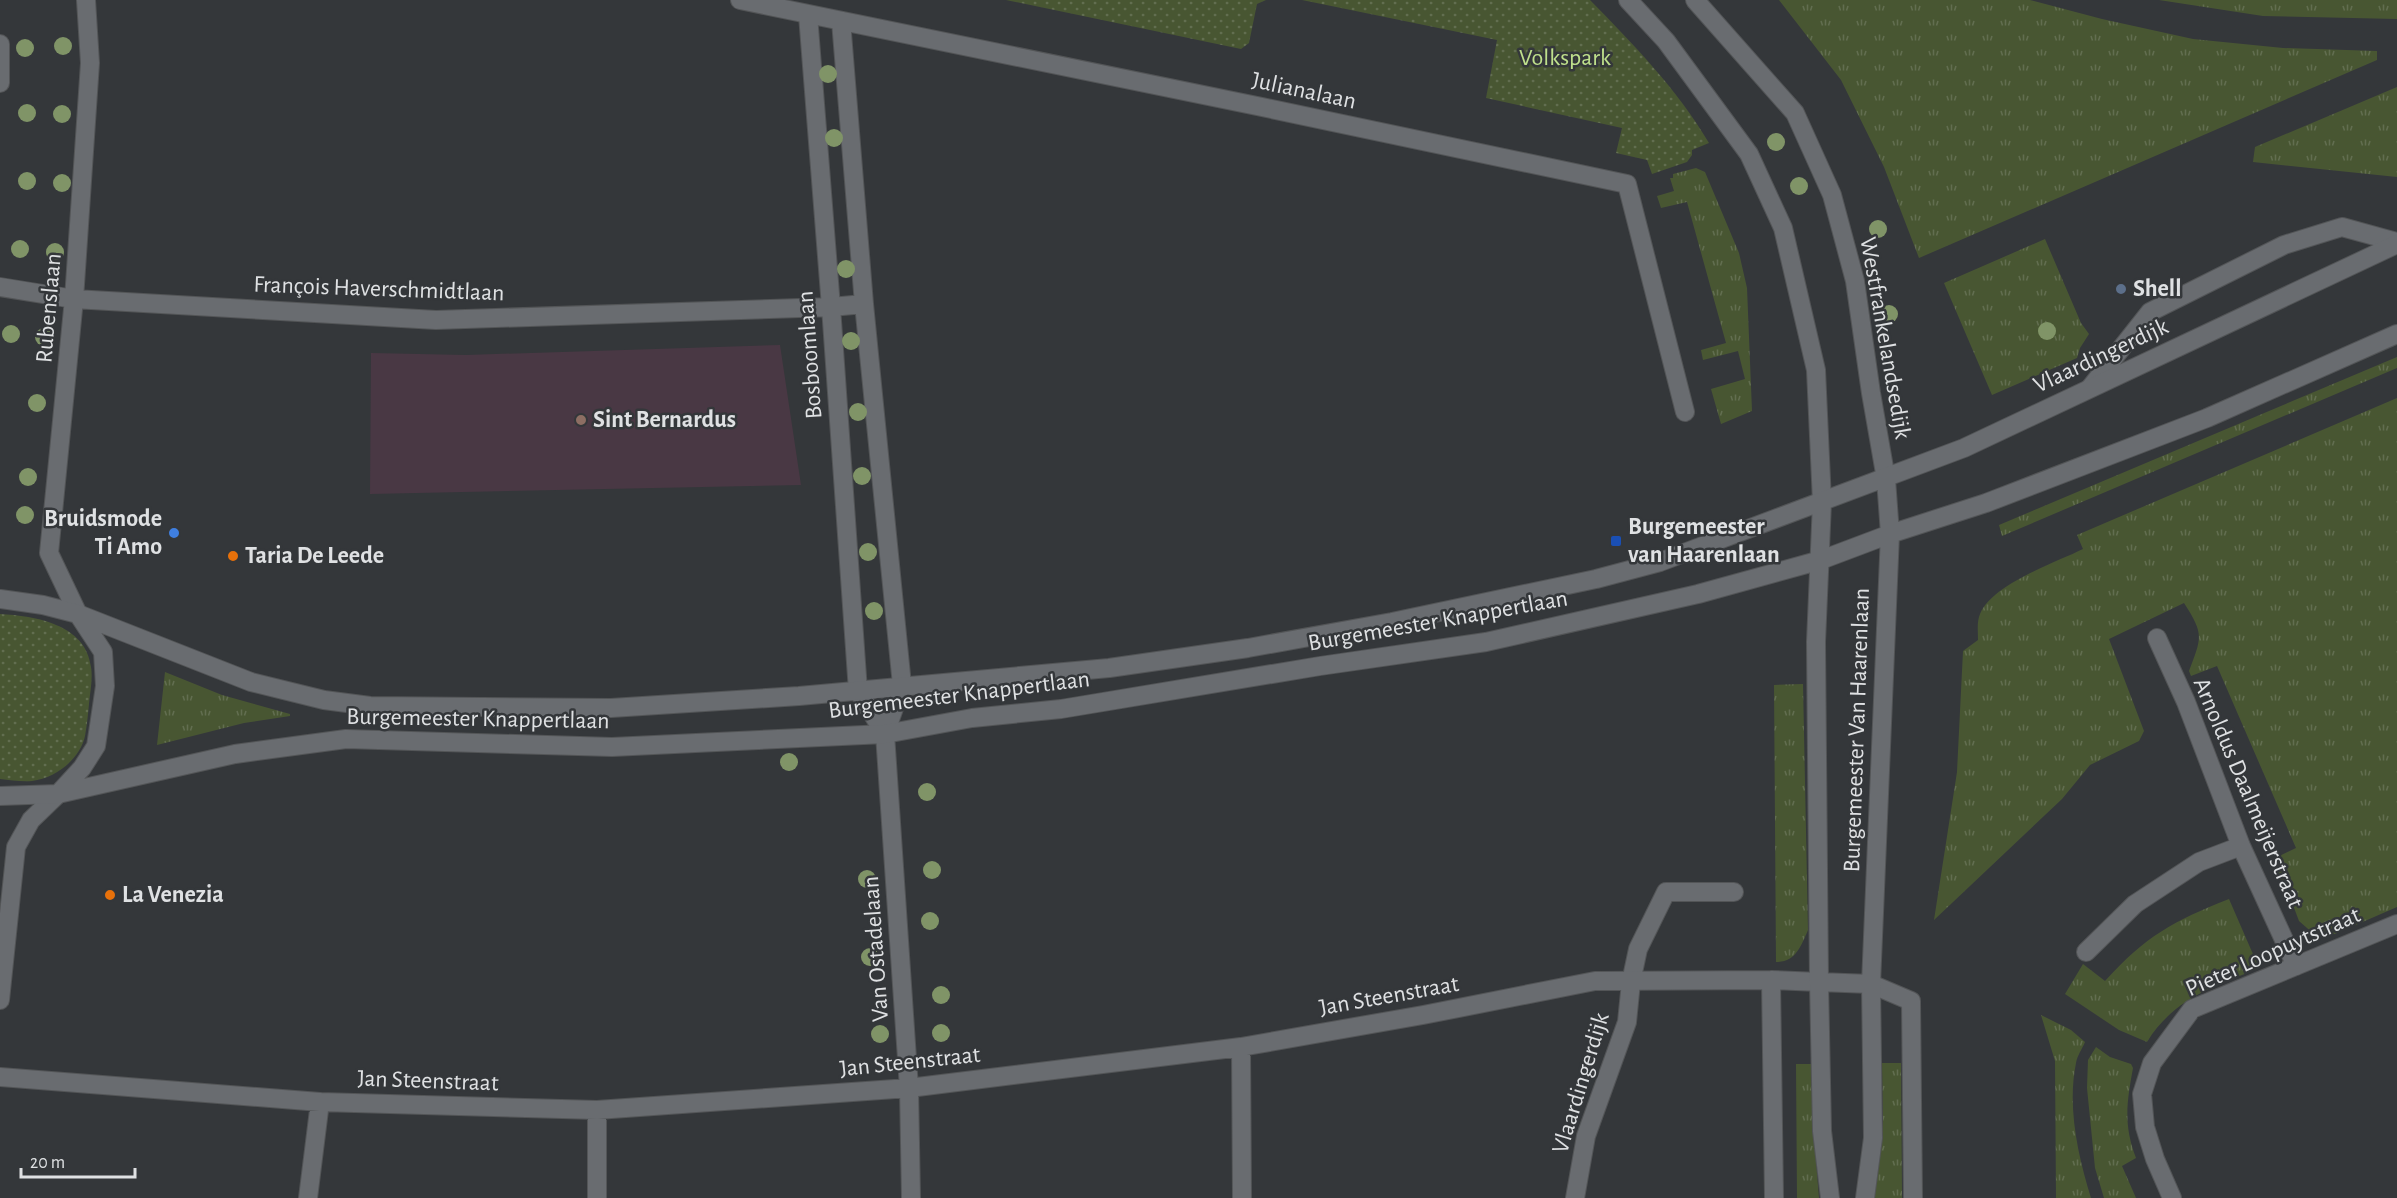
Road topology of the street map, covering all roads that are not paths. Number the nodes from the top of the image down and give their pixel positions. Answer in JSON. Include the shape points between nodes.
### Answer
{"nodes":[{"id":1,"x":86,"y":0,"type":"edge"},
{"id":2,"x":740,"y":0,"type":"edge"},
{"id":3,"x":1628,"y":0,"type":"edge"},
{"id":4,"x":1695,"y":0,"type":"edge"},
{"id":5,"x":808,"y":15,"type":"junction"},
{"id":6,"x":841,"y":21,"type":"junction"},
{"id":7,"x":0,"y":45,"type":"edge"},
{"id":8,"x":0,"y":83,"type":"edge"},
{"id":9,"x":2397,"y":243,"type":"edge"},
{"id":10,"x":0,"y":288,"type":"edge"},
{"id":11,"x":74,"y":299,"type":"junction"},
{"id":12,"x":864,"y":304,"type":"junction"},
{"id":13,"x":831,"y":308,"type":"junction"},
{"id":14,"x":2397,"y":334,"type":"edge"},
{"id":15,"x":2090,"y":388,"type":"junction"},
{"id":16,"x":1685,"y":412,"type":"dead end"},
{"id":17,"x":1886,"y":479,"type":"junction"},
{"id":18,"x":1822,"y":502,"type":"junction"},
{"id":19,"x":1890,"y":534,"type":"junction"},
{"id":20,"x":1821,"y":560,"type":"junction"},
{"id":21,"x":0,"y":599,"type":"edge"},
{"id":22,"x":78,"y":614,"type":"junction"},
{"id":23,"x":2157,"y":638,"type":"dead end"},
{"id":24,"x":902,"y":686,"type":"junction"},
{"id":25,"x":858,"y":691,"type":"junction"},
{"id":26,"x":885,"y":734,"type":"junction"},
{"id":27,"x":58,"y":794,"type":"junction"},
{"id":28,"x":0,"y":796,"type":"edge"},
{"id":29,"x":2241,"y":846,"type":"junction"},
{"id":30,"x":1734,"y":891,"type":"dead end"},
{"id":31,"x":2397,"y":924,"type":"edge"},
{"id":32,"x":2086,"y":952,"type":"dead end"},
{"id":33,"x":2296,"y":966,"type":"junction"},
{"id":34,"x":1771,"y":980,"type":"junction"},
{"id":35,"x":1631,"y":982,"type":"junction"},
{"id":36,"x":1819,"y":982,"type":"junction"},
{"id":37,"x":1871,"y":984,"type":"junction"},
{"id":38,"x":0,"y":1000,"type":"edge"},
{"id":39,"x":1241,"y":1047,"type":"junction"},
{"id":40,"x":0,"y":1077,"type":"edge"},
{"id":41,"x":909,"y":1088,"type":"junction"},
{"id":42,"x":320,"y":1102,"type":"junction"},
{"id":43,"x":597,"y":1110,"type":"junction"},
{"id":44,"x":308,"y":1198,"type":"edge"},
{"id":45,"x":597,"y":1198,"type":"edge"},
{"id":46,"x":911,"y":1198,"type":"edge"},
{"id":47,"x":1242,"y":1198,"type":"edge"},
{"id":48,"x":1575,"y":1198,"type":"edge"},
{"id":49,"x":1774,"y":1198,"type":"edge"},
{"id":50,"x":1830,"y":1198,"type":"edge"},
{"id":51,"x":1865,"y":1198,"type":"edge"},
{"id":52,"x":1912,"y":1198,"type":"edge"},
{"id":53,"x":2172,"y":1198,"type":"edge"}],
"edges":[{"from":1,"to":11,"type":"street","name":"Rubenslaan","via":[[90,63]]},
{"from":2,"to":5,"type":"street","name":"Julianalaan"},
{"from":3,"to":18,"type":"street","via":[[1666,41],[1749,154],[1783,228],[1816,370]]},
{"from":4,"to":17,"type":"street","name":"Westfrankelandsedijk","via":[[1795,113],[1832,195],[1855,281]]},
{"from":5,"to":6,"type":"street","name":"Julianalaan"},
{"from":5,"to":13,"type":"street","name":"Bosboomlaan"},
{"from":6,"to":12,"type":"street"},
{"from":6,"to":16,"type":"street","name":"Julianalaan","via":[[1627,184]]},
{"from":7,"to":8,"type":"street"},
{"from":9,"to":15,"type":"street","name":"Vlaardingerdijk"},
{"from":9,"to":15,"type":"street","via":[[2342,226],[2284,245],[2150,312]]},
{"from":10,"to":11,"type":"street","name":"François Haverschmidtlaan"},
{"from":11,"to":13,"type":"street","name":"François Haverschmidtlaan","via":[[436,320]]},
{"from":11,"to":22,"type":"street","name":"Rubenslaan","via":[[50,553]]},
{"from":12,"to":13,"type":"street","name":"François Haverschmidtlaan"},
{"from":12,"to":24,"type":"street"},
{"from":13,"to":25,"type":"street","name":"Bosboomlaan"},
{"from":14,"to":19,"type":"street","via":[[2207,418],[1986,503]]},
{"from":15,"to":17,"type":"street","name":"Vlaardingerdijk","via":[[1964,448]]},
{"from":17,"to":18,"type":"street","name":"Vlaardingerdijk"},
{"from":17,"to":19,"type":"street","name":"Burgemeester Van Haarenlaan"},
{"from":18,"to":20,"type":"street","name":"Burgemeester Van Haarenlaan"},
{"from":18,"to":24,"type":"street","name":"Burgemeester Knappertlaan","via":[[1660,562],[1392,622],[1109,668]]},
{"from":19,"to":20,"type":"street"},
{"from":19,"to":37,"type":"street","name":"Burgemeester Van Haarenlaan"},
{"from":20,"to":26,"type":"street","name":"Burgemeester Knappertlaan","via":[[1698,594],[1486,642]]},
{"from":20,"to":36,"type":"street","name":"Burgemeester Van Haarenlaan","via":[[1816,642]]},
{"from":21,"to":22,"type":"street","name":"Burgemeester Knappertlaan"},
{"from":22,"to":25,"type":"street","name":"Burgemeester Knappertlaan","via":[[251,682],[324,700],[370,706],[611,708]]},
{"from":22,"to":27,"type":"street","name":"Rubenslaan","via":[[103,652],[105,686],[96,746]]},
{"from":23,"to":29,"type":"street","name":"Arnoldus Daalmeijerstraat"},
{"from":24,"to":25,"type":"street","name":"Burgemeester Knappertlaan"},
{"from":24,"to":26,"type":"street"},
{"from":25,"to":26,"type":"street"},
{"from":26,"to":27,"type":"street","name":"Burgemeester Knappertlaan","via":[[612,747],[346,739],[235,754]]},
{"from":26,"to":41,"type":"street","name":"Van Ostadelaan"},
{"from":27,"to":28,"type":"street","name":"Burgemeester Knappertlaan"},
{"from":27,"to":38,"type":"street","name":"Rubenslaan","via":[[31,820],[16,847]]},
{"from":29,"to":32,"type":"street","via":[[2199,862],[2135,904]]},
{"from":29,"to":33,"type":"street","name":"Arnoldus Daalmeijerstraat"},
{"from":30,"to":35,"type":"street","name":"Vlaardingerdijk","via":[[1666,892],[1638,949]]},
{"from":31,"to":33,"type":"street","name":"Pieter Loopuytstraat"},
{"from":33,"to":53,"type":"street","name":"Pieter Loopuytstraat","via":[[2192,1009],[2152,1063],[2142,1094],[2145,1127]]},
{"from":34,"to":35,"type":"street","name":"Jan Steenstraat"},
{"from":34,"to":36,"type":"street","name":"Jan Steenstraat"},
{"from":34,"to":49,"type":"street"},
{"from":35,"to":39,"type":"street","name":"Jan Steenstraat","via":[[1595,981]]},
{"from":35,"to":48,"type":"street","name":"Vlaardingerdijk","via":[[1627,1022],[1586,1136]]},
{"from":36,"to":37,"type":"street"},
{"from":36,"to":50,"type":"street","name":"Burgemeester Van Haarenlaan","via":[[1822,1131]]},
{"from":37,"to":51,"type":"street","name":"Burgemeester Van Haarenlaan","via":[[1874,1138]]},
{"from":37,"to":52,"type":"street","via":[[1911,1001]]},
{"from":39,"to":41,"type":"street","name":"Jan Steenstraat"},
{"from":39,"to":47,"type":"street"},
{"from":40,"to":42,"type":"street","name":"Jan Steenstraat"},
{"from":41,"to":43,"type":"street","name":"Jan Steenstraat"},
{"from":41,"to":46,"type":"street","name":"Van Ostadelaan"},
{"from":42,"to":43,"type":"street","name":"Jan Steenstraat"},
{"from":42,"to":44,"type":"street"},
{"from":43,"to":45,"type":"street"}]}
